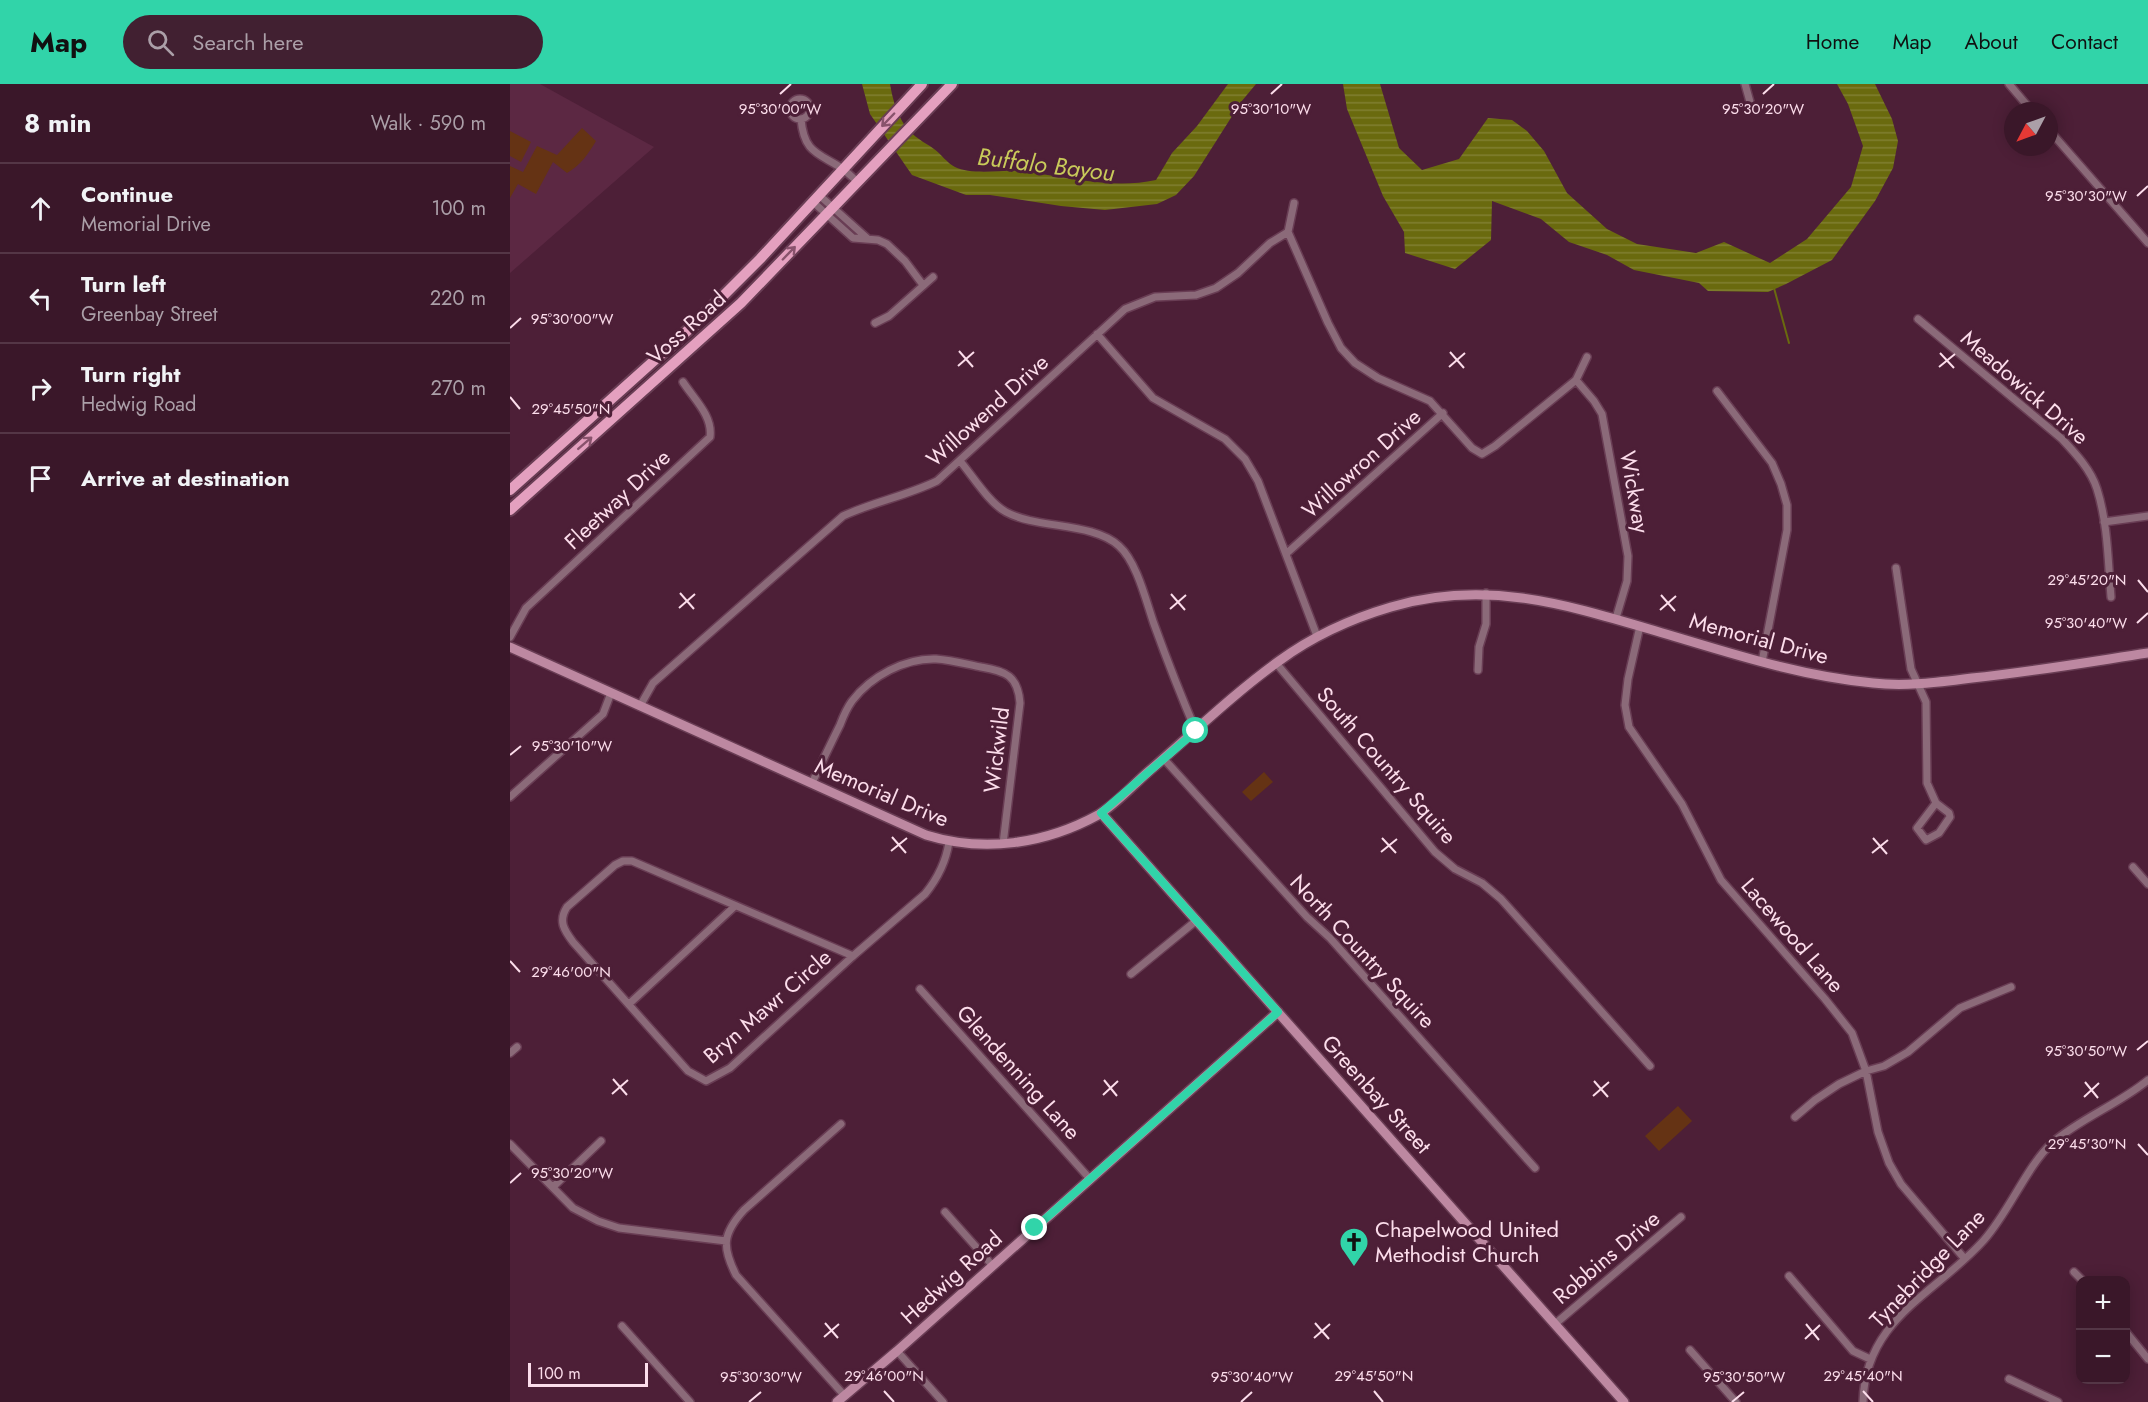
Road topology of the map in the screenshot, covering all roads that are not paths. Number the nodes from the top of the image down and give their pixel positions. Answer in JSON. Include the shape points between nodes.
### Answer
{"nodes":[{"id":1,"x":952,"y":84,"type":"edge"},
{"id":2,"x":1745,"y":84,"type":"edge"},
{"id":3,"x":2009,"y":84,"type":"edge"},
{"id":4,"x":918,"y":88,"type":"edge"},
{"id":5,"x":2024,"y":102,"type":"edge"},
{"id":6,"x":1752,"y":109,"type":"dead end"},
{"id":7,"x":801,"y":119,"type":"dead end"},
{"id":8,"x":2058,"y":140,"type":"edge"},
{"id":9,"x":843,"y":169,"type":"junction"},
{"id":10,"x":858,"y":182,"type":"junction"},
{"id":11,"x":816,"y":198,"type":"junction"},
{"id":12,"x":1294,"y":203,"type":"dead end"},
{"id":13,"x":830,"y":210,"type":"junction"},
{"id":14,"x":1288,"y":232,"type":"junction"},
{"id":15,"x":2148,"y":243,"type":"edge"},
{"id":16,"x":760,"y":259,"type":"junction"},
{"id":17,"x":771,"y":271,"type":"junction"},
{"id":18,"x":933,"y":277,"type":"dead end"},
{"id":19,"x":923,"y":285,"type":"junction"},
{"id":20,"x":1918,"y":319,"type":"dead end"},
{"id":21,"x":875,"y":323,"type":"dead end"},
{"id":22,"x":1096,"y":334,"type":"junction"},
{"id":23,"x":1587,"y":357,"type":"dead end"},
{"id":24,"x":1576,"y":380,"type":"junction"},
{"id":25,"x":683,"y":382,"type":"dead end"},
{"id":26,"x":623,"y":389,"type":"junction"},
{"id":27,"x":1717,"y":391,"type":"dead end"},
{"id":28,"x":633,"y":401,"type":"junction"},
{"id":29,"x":1443,"y":413,"type":"junction"},
{"id":30,"x":550,"y":453,"type":"junction"},
{"id":31,"x":960,"y":461,"type":"junction"},
{"id":32,"x":561,"y":465,"type":"junction"},
{"id":33,"x":510,"y":490,"type":"edge"},
{"id":34,"x":510,"y":510,"type":"edge"},
{"id":35,"x":2148,"y":516,"type":"edge"},
{"id":36,"x":2104,"y":522,"type":"junction"},
{"id":37,"x":1287,"y":553,"type":"junction"},
{"id":38,"x":1896,"y":568,"type":"dead end"},
{"id":39,"x":1486,"y":593,"type":"junction"},
{"id":40,"x":2111,"y":597,"type":"dead end"},
{"id":41,"x":1616,"y":618,"type":"junction"},
{"id":42,"x":1640,"y":626,"type":"junction"},
{"id":43,"x":1317,"y":636,"type":"junction"},
{"id":44,"x":510,"y":637,"type":"edge"},
{"id":45,"x":510,"y":647,"type":"edge"},
{"id":46,"x":2148,"y":653,"type":"edge"},
{"id":47,"x":1762,"y":662,"type":"junction"},
{"id":48,"x":1276,"y":663,"type":"junction"},
{"id":49,"x":1478,"y":670,"type":"dead end"},
{"id":50,"x":1918,"y":684,"type":"junction"},
{"id":51,"x":611,"y":693,"type":"junction"},
{"id":52,"x":639,"y":706,"type":"junction"},
{"id":53,"x":1196,"y":731,"type":"junction"},
{"id":54,"x":1164,"y":759,"type":"junction"},
{"id":55,"x":812,"y":783,"type":"junction"},
{"id":56,"x":510,"y":797,"type":"edge"},
{"id":57,"x":1936,"y":803,"type":"junction"},
{"id":58,"x":1101,"y":813,"type":"junction"},
{"id":59,"x":949,"y":842,"type":"junction"},
{"id":60,"x":1003,"y":844,"type":"junction"},
{"id":61,"x":2133,"y":867,"type":"dead end"},
{"id":62,"x":2148,"y":884,"type":"edge"},
{"id":63,"x":735,"y":906,"type":"junction"},
{"id":64,"x":1197,"y":920,"type":"junction"},
{"id":65,"x":853,"y":956,"type":"junction"},
{"id":66,"x":1131,"y":974,"type":"dead end"},
{"id":67,"x":2011,"y":987,"type":"dead end"},
{"id":68,"x":921,"y":988,"type":"dead end"},
{"id":69,"x":629,"y":1004,"type":"junction"},
{"id":70,"x":1278,"y":1012,"type":"junction"},
{"id":71,"x":517,"y":1047,"type":"dead end"},
{"id":72,"x":510,"y":1053,"type":"edge"},
{"id":73,"x":1650,"y":1066,"type":"dead end"},
{"id":74,"x":1866,"y":1071,"type":"junction"},
{"id":75,"x":2148,"y":1080,"type":"edge"},
{"id":76,"x":1795,"y":1117,"type":"dead end"},
{"id":77,"x":841,"y":1124,"type":"dead end"},
{"id":78,"x":601,"y":1141,"type":"dead end"},
{"id":79,"x":510,"y":1144,"type":"edge"},
{"id":80,"x":1535,"y":1168,"type":"dead end"},
{"id":81,"x":1090,"y":1179,"type":"junction"},
{"id":82,"x":553,"y":1187,"type":"junction"},
{"id":83,"x":945,"y":1212,"type":"dead end"},
{"id":84,"x":1681,"y":1217,"type":"dead end"},
{"id":85,"x":726,"y":1241,"type":"junction"},
{"id":86,"x":1964,"y":1258,"type":"junction"},
{"id":87,"x":993,"y":1266,"type":"junction"},
{"id":88,"x":2074,"y":1272,"type":"dead end"},
{"id":89,"x":1789,"y":1276,"type":"dead end"},
{"id":90,"x":2078,"y":1276,"type":"edge"},
{"id":91,"x":1555,"y":1324,"type":"junction"},
{"id":92,"x":622,"y":1326,"type":"dead end"},
{"id":93,"x":2130,"y":1337,"type":"edge"},
{"id":94,"x":1690,"y":1350,"type":"dead end"},
{"id":95,"x":897,"y":1351,"type":"junction"},
{"id":96,"x":1870,"y":1359,"type":"junction"},
{"id":97,"x":2148,"y":1359,"type":"edge"},
{"id":98,"x":2009,"y":1379,"type":"dead end"},
{"id":99,"x":840,"y":1399,"type":"edge"},
{"id":100,"x":690,"y":1402,"type":"edge"},
{"id":101,"x":943,"y":1402,"type":"edge"},
{"id":102,"x":1624,"y":1402,"type":"edge"},
{"id":103,"x":1736,"y":1402,"type":"edge"},
{"id":104,"x":1863,"y":1402,"type":"edge"},
{"id":105,"x":2058,"y":1402,"type":"edge"}],
"edges":[{"from":1,"to":10,"type":"main road","name":"Voss Road"},
{"from":2,"to":6,"type":"street"},
{"from":3,"to":5,"type":"street"},
{"from":4,"to":9,"type":"main road","name":"Voss Road","one_way":true},
{"from":7,"to":9,"type":"street","via":[[802,133],[811,148]]},
{"from":8,"to":15,"type":"street"},
{"from":9,"to":10,"type":"street"},
{"from":9,"to":11,"type":"main road","name":"Voss Road"},
{"from":10,"to":13,"type":"main road","name":"Voss Road"},
{"from":11,"to":13,"type":"street"},
{"from":11,"to":16,"type":"main road","name":"Voss Road"},
{"from":12,"to":14,"type":"street"},
{"from":17,"to":13,"type":"main road","name":"Voss Road","one_way":true},
{"from":13,"to":19,"type":"street","via":[[868,239],[886,244]]},
{"from":14,"to":22,"type":"street","name":"Willowend Drive","via":[[1216,288],[1196,295],[1155,297],[1125,309]]},
{"from":14,"to":29,"type":"street","via":[[1341,348],[1378,378],[1430,401]]},
{"from":16,"to":17,"type":"main road"},
{"from":16,"to":26,"type":"main road","name":"Voss Road"},
{"from":17,"to":28,"type":"main road","name":"Voss Road"},
{"from":18,"to":19,"type":"street"},
{"from":19,"to":21,"type":"street","via":[[889,316]]},
{"from":20,"to":36,"type":"street","name":"Meadowick Drive","via":[[2062,439],[2081,460],[2097,488]]},
{"from":22,"to":31,"type":"street","name":"Willowend Drive"},
{"from":22,"to":37,"type":"street","via":[[1154,399],[1225,439],[1245,459]]},
{"from":23,"to":24,"type":"street","name":"Willowron Drive"},
{"from":24,"to":29,"type":"street","name":"Willowron Drive","via":[[1482,454],[1472,448]]},
{"from":24,"to":41,"type":"street","name":"Wickway","via":[[1602,414],[1626,544],[1627,581]]},
{"from":25,"to":44,"type":"street","name":"Fleetway Drive","via":[[712,426],[710,437],[526,608]]},
{"from":26,"to":28,"type":"main road"},
{"from":26,"to":30,"type":"main road","name":"Voss Road"},
{"from":27,"to":47,"type":"street","via":[[1772,463],[1787,506],[1788,530]]},
{"from":32,"to":28,"type":"main road","name":"Voss Road","one_way":true},
{"from":29,"to":37,"type":"street","name":"Willowron Drive"},
{"from":30,"to":32,"type":"main road"},
{"from":30,"to":33,"type":"main road","name":"Voss Road"},
{"from":31,"to":52,"type":"street","name":"Willowend Drive","via":[[937,481],[914,492],[843,516],[653,683]]},
{"from":31,"to":53,"type":"street","via":[[1005,512],[1098,534],[1119,546],[1133,567]]},
{"from":32,"to":34,"type":"main road","name":"Voss Road"},
{"from":35,"to":36,"type":"street"},
{"from":36,"to":40,"type":"street","name":"Meadowick Drive"},
{"from":37,"to":43,"type":"street"},
{"from":38,"to":50,"type":"street","via":[[1911,669]]},
{"from":39,"to":41,"type":"street","name":"Memorial Drive","via":[[1535,598]]},
{"from":39,"to":43,"type":"street","name":"Memorial Drive","via":[[1395,605]]},
{"from":39,"to":49,"type":"street","via":[[1486,624]]},
{"from":41,"to":42,"type":"street","name":"Memorial Drive"},
{"from":42,"to":47,"type":"street","name":"Memorial Drive"},
{"from":42,"to":74,"type":"street","name":"Lacewood Lane","via":[[1625,705],[1629,727],[1682,804],[1721,880],[1852,1033]]},
{"from":43,"to":48,"type":"street","name":"Memorial Drive"},
{"from":45,"to":51,"type":"street","name":"Memorial Drive"},
{"from":46,"to":50,"type":"street","name":"Memorial Drive"},
{"from":47,"to":50,"type":"street","name":"Memorial Drive","via":[[1876,684]]},
{"from":48,"to":53,"type":"street","name":"Memorial Drive"},
{"from":48,"to":73,"type":"street","name":"South Country Squire","via":[[1435,852],[1501,899]]},
{"from":50,"to":57,"type":"street","via":[[1926,702],[1927,783]]},
{"from":51,"to":52,"type":"street","name":"Memorial Drive"},
{"from":51,"to":56,"type":"street","via":[[603,714]]},
{"from":52,"to":55,"type":"street","name":"Memorial Drive"},
{"from":53,"to":54,"type":"street","name":"Memorial Drive"},
{"from":54,"to":58,"type":"street","name":"Memorial Drive"},
{"from":54,"to":80,"type":"street","name":"North Country Squire"},
{"from":55,"to":59,"type":"street","name":"Memorial Drive"},
{"from":55,"to":60,"type":"street","name":"Wickwild","via":[[851,701],[877,678],[905,663],[920,660],[937,659],[998,670],[1014,682],[1020,703]]},
{"from":57,"to":57,"type":"street","via":[[1917,828],[1926,840],[1939,833],[1950,817]]},
{"from":58,"to":60,"type":"street","name":"Memorial Drive","via":[[1055,834]]},
{"from":58,"to":64,"type":"street","name":"Greenbay Street"},
{"from":59,"to":60,"type":"street","name":"Memorial Drive"},
{"from":59,"to":65,"type":"street","name":"Bryn Mawr Circle","via":[[947,855],[925,894]]},
{"from":61,"to":62,"type":"street"},
{"from":63,"to":65,"type":"street","name":"Bryn Mawr Circle"},
{"from":63,"to":69,"type":"street"},
{"from":63,"to":69,"type":"street","name":"Bryn Mawr Circle","via":[[632,861],[623,861],[567,907],[561,923],[566,933]]},
{"from":64,"to":66,"type":"street"},
{"from":64,"to":70,"type":"street","name":"Greenbay Street"},
{"from":65,"to":69,"type":"street","name":"Bryn Mawr Circle","via":[[730,1068],[706,1081],[688,1071]]},
{"from":67,"to":74,"type":"street","via":[[1960,1008],[1908,1052]]},
{"from":68,"to":81,"type":"street","name":"Glendenning Lane"},
{"from":70,"to":81,"type":"street","name":"Hedwig Road"},
{"from":70,"to":91,"type":"street","name":"Greenbay Street"},
{"from":71,"to":72,"type":"street"},
{"from":74,"to":76,"type":"street","via":[[1839,1084]]},
{"from":74,"to":86,"type":"street","name":"Lacewood Lane","via":[[1878,1132],[1889,1163]]},
{"from":75,"to":86,"type":"street","name":"Tynebridge Lane","via":[[2051,1144],[2000,1219]]},
{"from":77,"to":85,"type":"street","via":[[744,1210],[731,1224]]},
{"from":78,"to":82,"type":"street"},
{"from":79,"to":82,"type":"street"},
{"from":81,"to":87,"type":"street","name":"Hedwig Road"},
{"from":82,"to":85,"type":"street","via":[[573,1208],[619,1228]]},
{"from":83,"to":87,"type":"street"},
{"from":84,"to":91,"type":"street","name":"Robbins Drive"},
{"from":85,"to":99,"type":"street","via":[[736,1275]]},
{"from":86,"to":96,"type":"street","name":"Tynebridge Lane","via":[[1902,1313]]},
{"from":87,"to":95,"type":"street","name":"Hedwig Road"},
{"from":88,"to":90,"type":"street"},
{"from":89,"to":96,"type":"street","via":[[1853,1351]]},
{"from":91,"to":102,"type":"street","name":"Greenbay Street"},
{"from":92,"to":100,"type":"street"},
{"from":93,"to":97,"type":"street"},
{"from":94,"to":103,"type":"street"},
{"from":95,"to":99,"type":"street","name":"Hedwig Road"},
{"from":95,"to":101,"type":"street"},
{"from":96,"to":104,"type":"street","name":"Tynebridge Lane"},
{"from":98,"to":105,"type":"street"}]}
